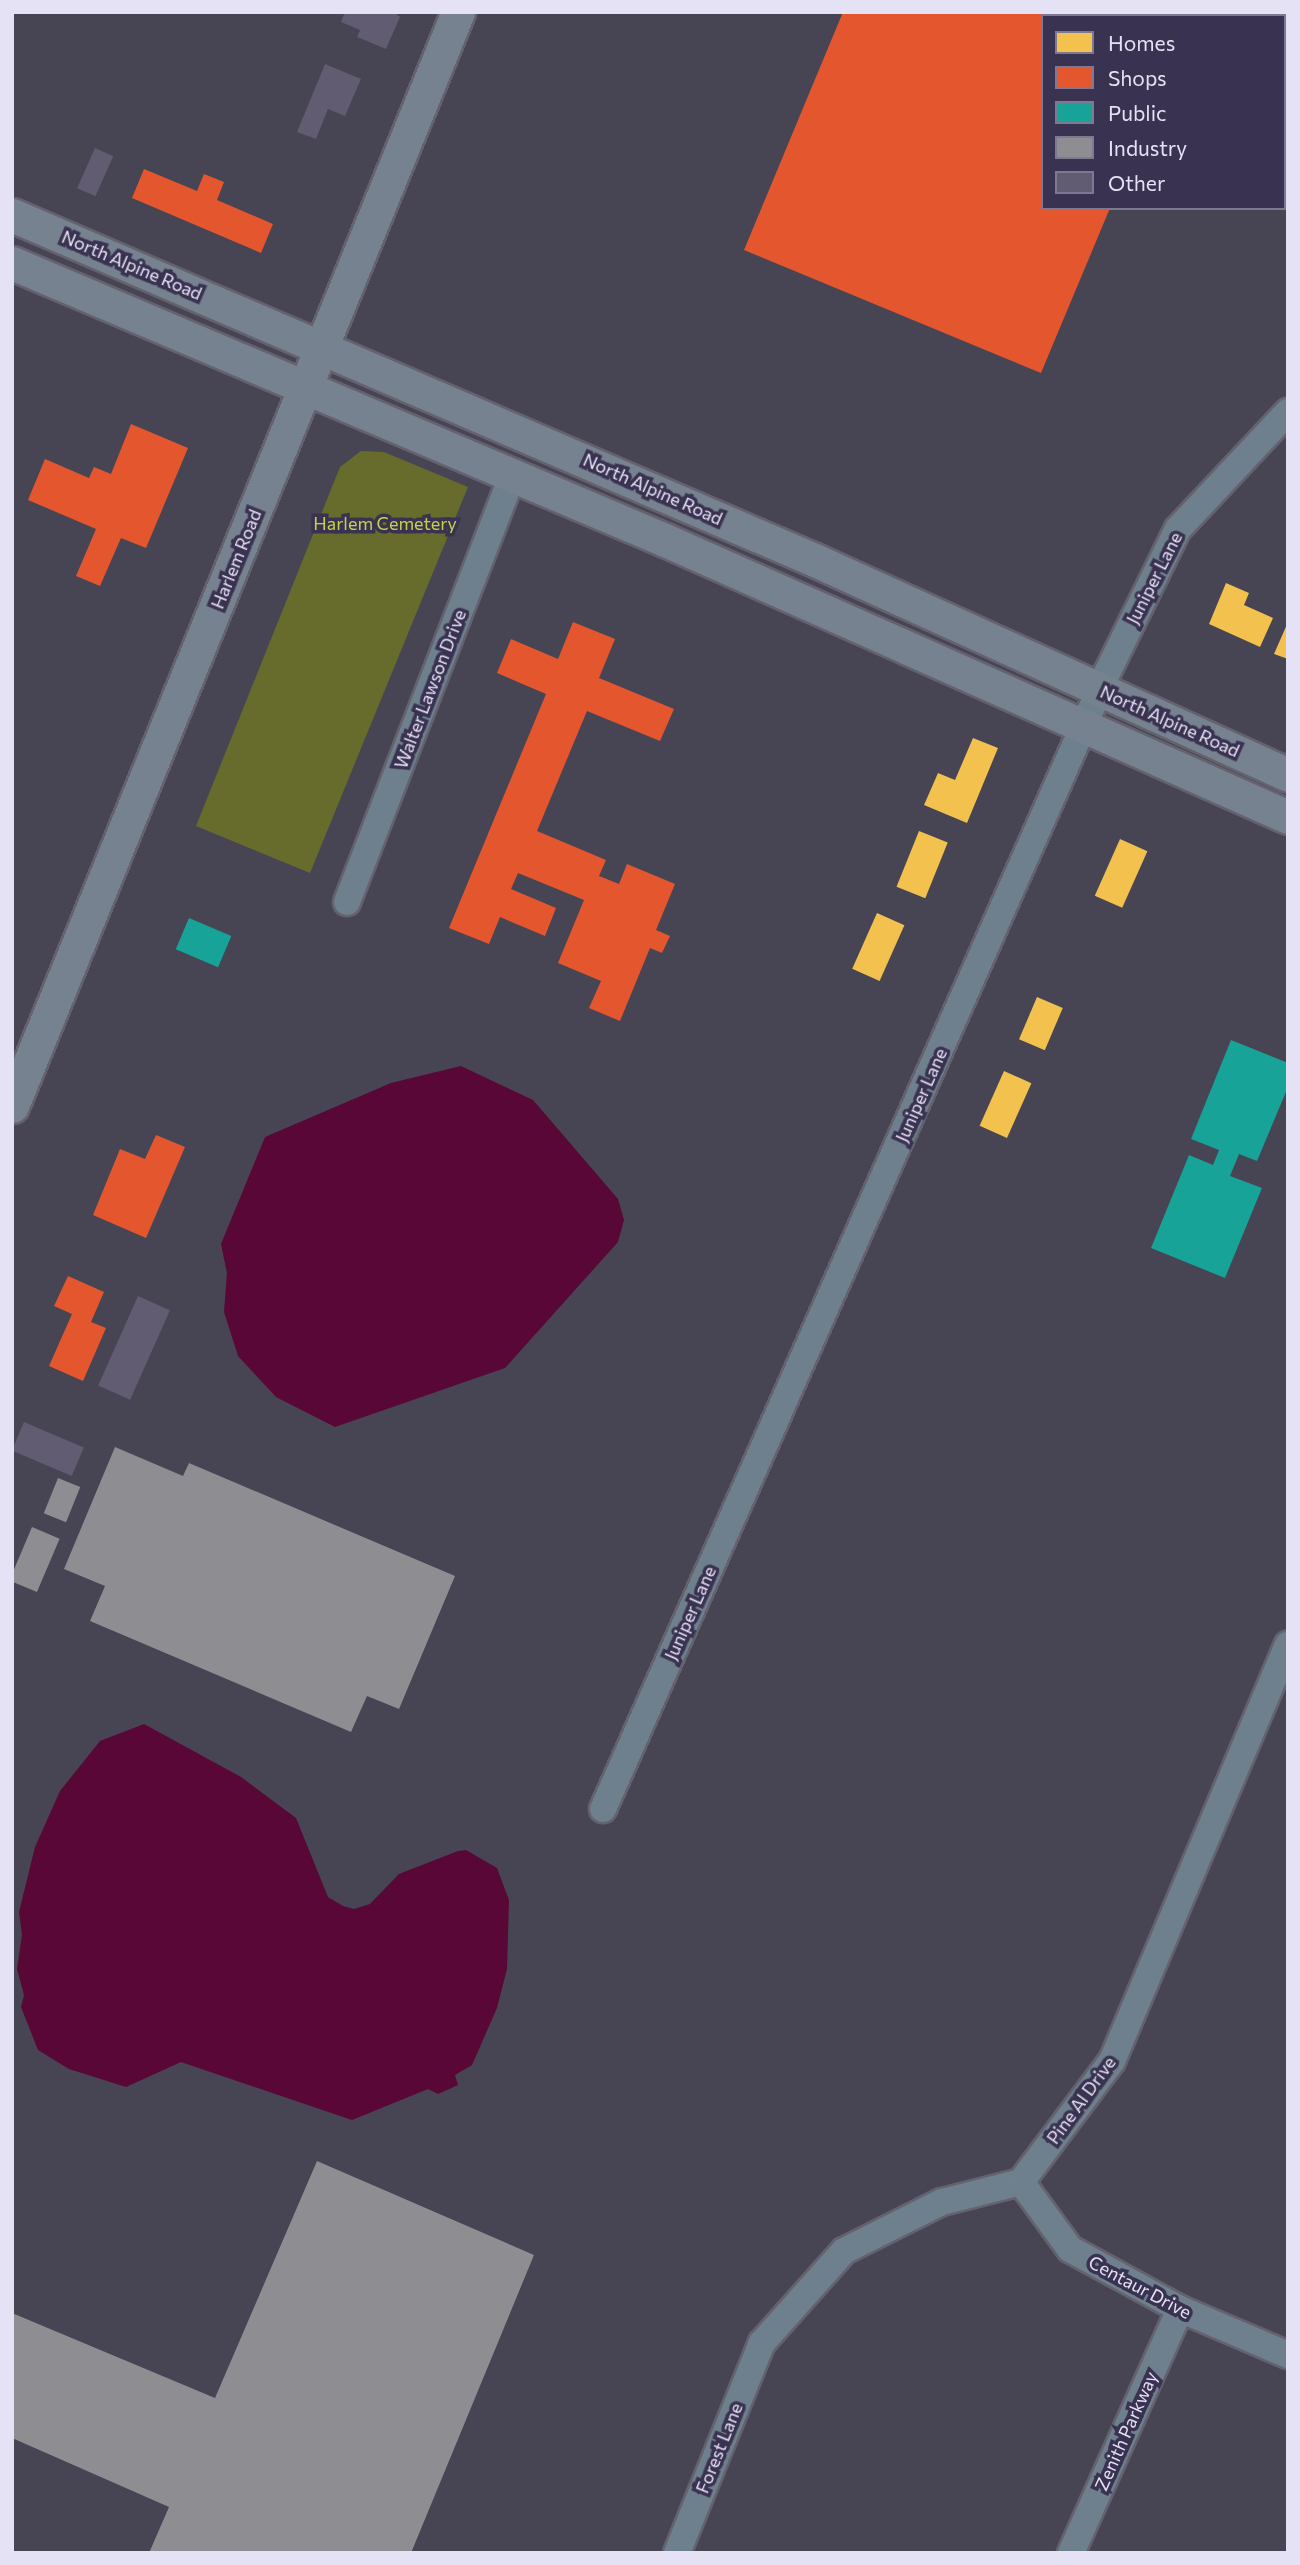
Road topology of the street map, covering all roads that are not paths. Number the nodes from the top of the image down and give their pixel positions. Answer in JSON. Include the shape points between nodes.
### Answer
{"nodes":[{"id":1,"x":458,"y":12,"type":"edge"},
{"id":2,"x":12,"y":215,"type":"edge"},
{"id":3,"x":12,"y":263,"type":"edge"},
{"id":4,"x":324,"y":346,"type":"junction"},
{"id":5,"x":306,"y":390,"type":"junction"},
{"id":6,"x":1288,"y":412,"type":"edge"},
{"id":7,"x":512,"y":476,"type":"junction"},
{"id":8,"x":1100,"y":690,"type":"junction"},
{"id":9,"x":1086,"y":725,"type":"junction"},
{"id":10,"x":1288,"y":775,"type":"edge"},
{"id":11,"x":1288,"y":817,"type":"edge"},
{"id":12,"x":347,"y":902,"type":"dead end"},
{"id":13,"x":12,"y":1106,"type":"edge"},
{"id":14,"x":1288,"y":1645,"type":"edge"},
{"id":15,"x":603,"y":1809,"type":"dead end"},
{"id":16,"x":1021,"y":2182,"type":"junction"},
{"id":17,"x":1180,"y":2309,"type":"junction"},
{"id":18,"x":1288,"y":2355,"type":"edge"},
{"id":19,"x":677,"y":2553,"type":"edge"},
{"id":20,"x":1071,"y":2553,"type":"edge"}],
"edges":[{"from":1,"to":4,"type":"main road","name":"Harlem Road"},
{"from":2,"to":4,"type":"main road","name":"North Alpine Road"},
{"from":3,"to":5,"type":"main road"},
{"from":4,"to":5,"type":"main road","name":"Harlem Road"},
{"from":4,"to":8,"type":"main road","name":"North Alpine Road"},
{"from":5,"to":7,"type":"main road"},
{"from":5,"to":13,"type":"main road","name":"Harlem Road"},
{"from":6,"to":8,"type":"street","name":"Juniper Lane","via":[[1178,529]]},
{"from":7,"to":9,"type":"main road"},
{"from":7,"to":12,"type":"street","name":"Walter Lawson Drive"},
{"from":8,"to":9,"type":"street","name":"Juniper Lane"},
{"from":8,"to":10,"type":"main road","name":"North Alpine Road"},
{"from":9,"to":11,"type":"main road"},
{"from":9,"to":15,"type":"street","name":"Juniper Lane"},
{"from":14,"to":16,"type":"street","name":"Pine Al Drive","via":[[1112,2061]]},
{"from":16,"to":17,"type":"street","name":"Centaur Drive","via":[[1070,2249]]},
{"from":16,"to":19,"type":"street","name":"Forest Lane","via":[[942,2202],[844,2251],[762,2343]]},
{"from":17,"to":18,"type":"street","name":"Centaur Drive"},
{"from":17,"to":20,"type":"street","name":"Zenith Parkway"}]}
